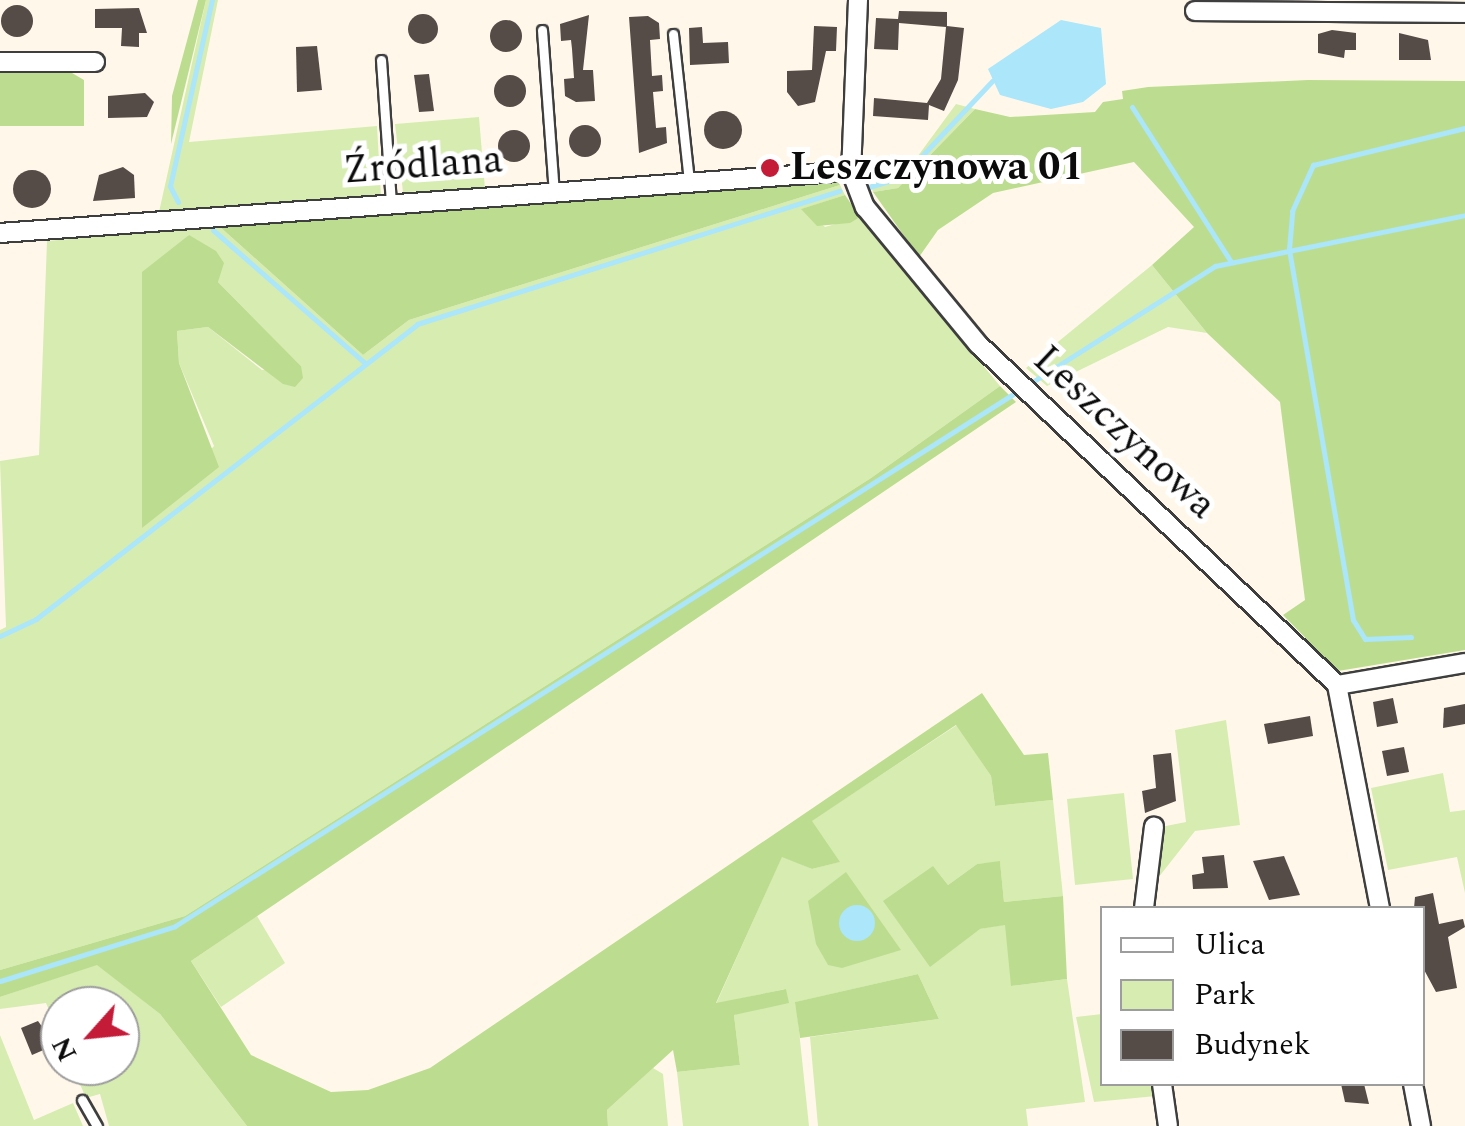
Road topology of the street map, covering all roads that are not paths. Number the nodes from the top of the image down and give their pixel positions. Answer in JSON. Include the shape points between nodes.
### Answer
{"nodes":[{"id":1,"x":858,"y":0,"type":"edge"},
{"id":2,"x":1195,"y":11,"type":"dead end"},
{"id":3,"x":1465,"y":13,"type":"edge"},
{"id":4,"x":542,"y":30,"type":"dead end"},
{"id":5,"x":673,"y":34,"type":"dead end"},
{"id":6,"x":381,"y":60,"type":"dead end"},
{"id":7,"x":0,"y":62,"type":"edge"},
{"id":8,"x":95,"y":62,"type":"dead end"},
{"id":9,"x":851,"y":171,"type":"junction"},
{"id":10,"x":690,"y":182,"type":"junction"},
{"id":11,"x":554,"y":192,"type":"junction"},
{"id":12,"x":392,"y":203,"type":"junction"},
{"id":13,"x":0,"y":233,"type":"edge"},
{"id":14,"x":1465,"y":663,"type":"edge"},
{"id":15,"x":1337,"y":686,"type":"junction"},
{"id":16,"x":1154,"y":827,"type":"dead end"},
{"id":17,"x":1144,"y":906,"type":"edge"},
{"id":18,"x":1380,"y":906,"type":"edge"},
{"id":19,"x":1162,"y":1086,"type":"edge"},
{"id":20,"x":1413,"y":1086,"type":"edge"},
{"id":21,"x":82,"y":1100,"type":"dead end"},
{"id":22,"x":97,"y":1126,"type":"edge"},
{"id":23,"x":1168,"y":1126,"type":"edge"},
{"id":24,"x":1421,"y":1126,"type":"edge"}],
"edges":[{"from":1,"to":9,"type":"street","name":"Leszczynowa"},
{"from":2,"to":3,"type":"street"},
{"from":4,"to":11,"type":"lane"},
{"from":5,"to":10,"type":"lane"},
{"from":6,"to":12,"type":"lane"},
{"from":7,"to":8,"type":"street"},
{"from":9,"to":10,"type":"street","name":"Źródlana"},
{"from":9,"to":15,"type":"street","name":"Leszczynowa","via":[[865,207],[912,272],[1012,378]]},
{"from":10,"to":11,"type":"street","name":"Źródlana"},
{"from":11,"to":12,"type":"street","name":"Źródlana"},
{"from":12,"to":13,"type":"street","name":"Źródlana"},
{"from":14,"to":15,"type":"street"},
{"from":15,"to":18,"type":"street"},
{"from":16,"to":17,"type":"street"},
{"from":19,"to":23,"type":"street"},
{"from":20,"to":24,"type":"street"},
{"from":21,"to":22,"type":"lane"}]}
